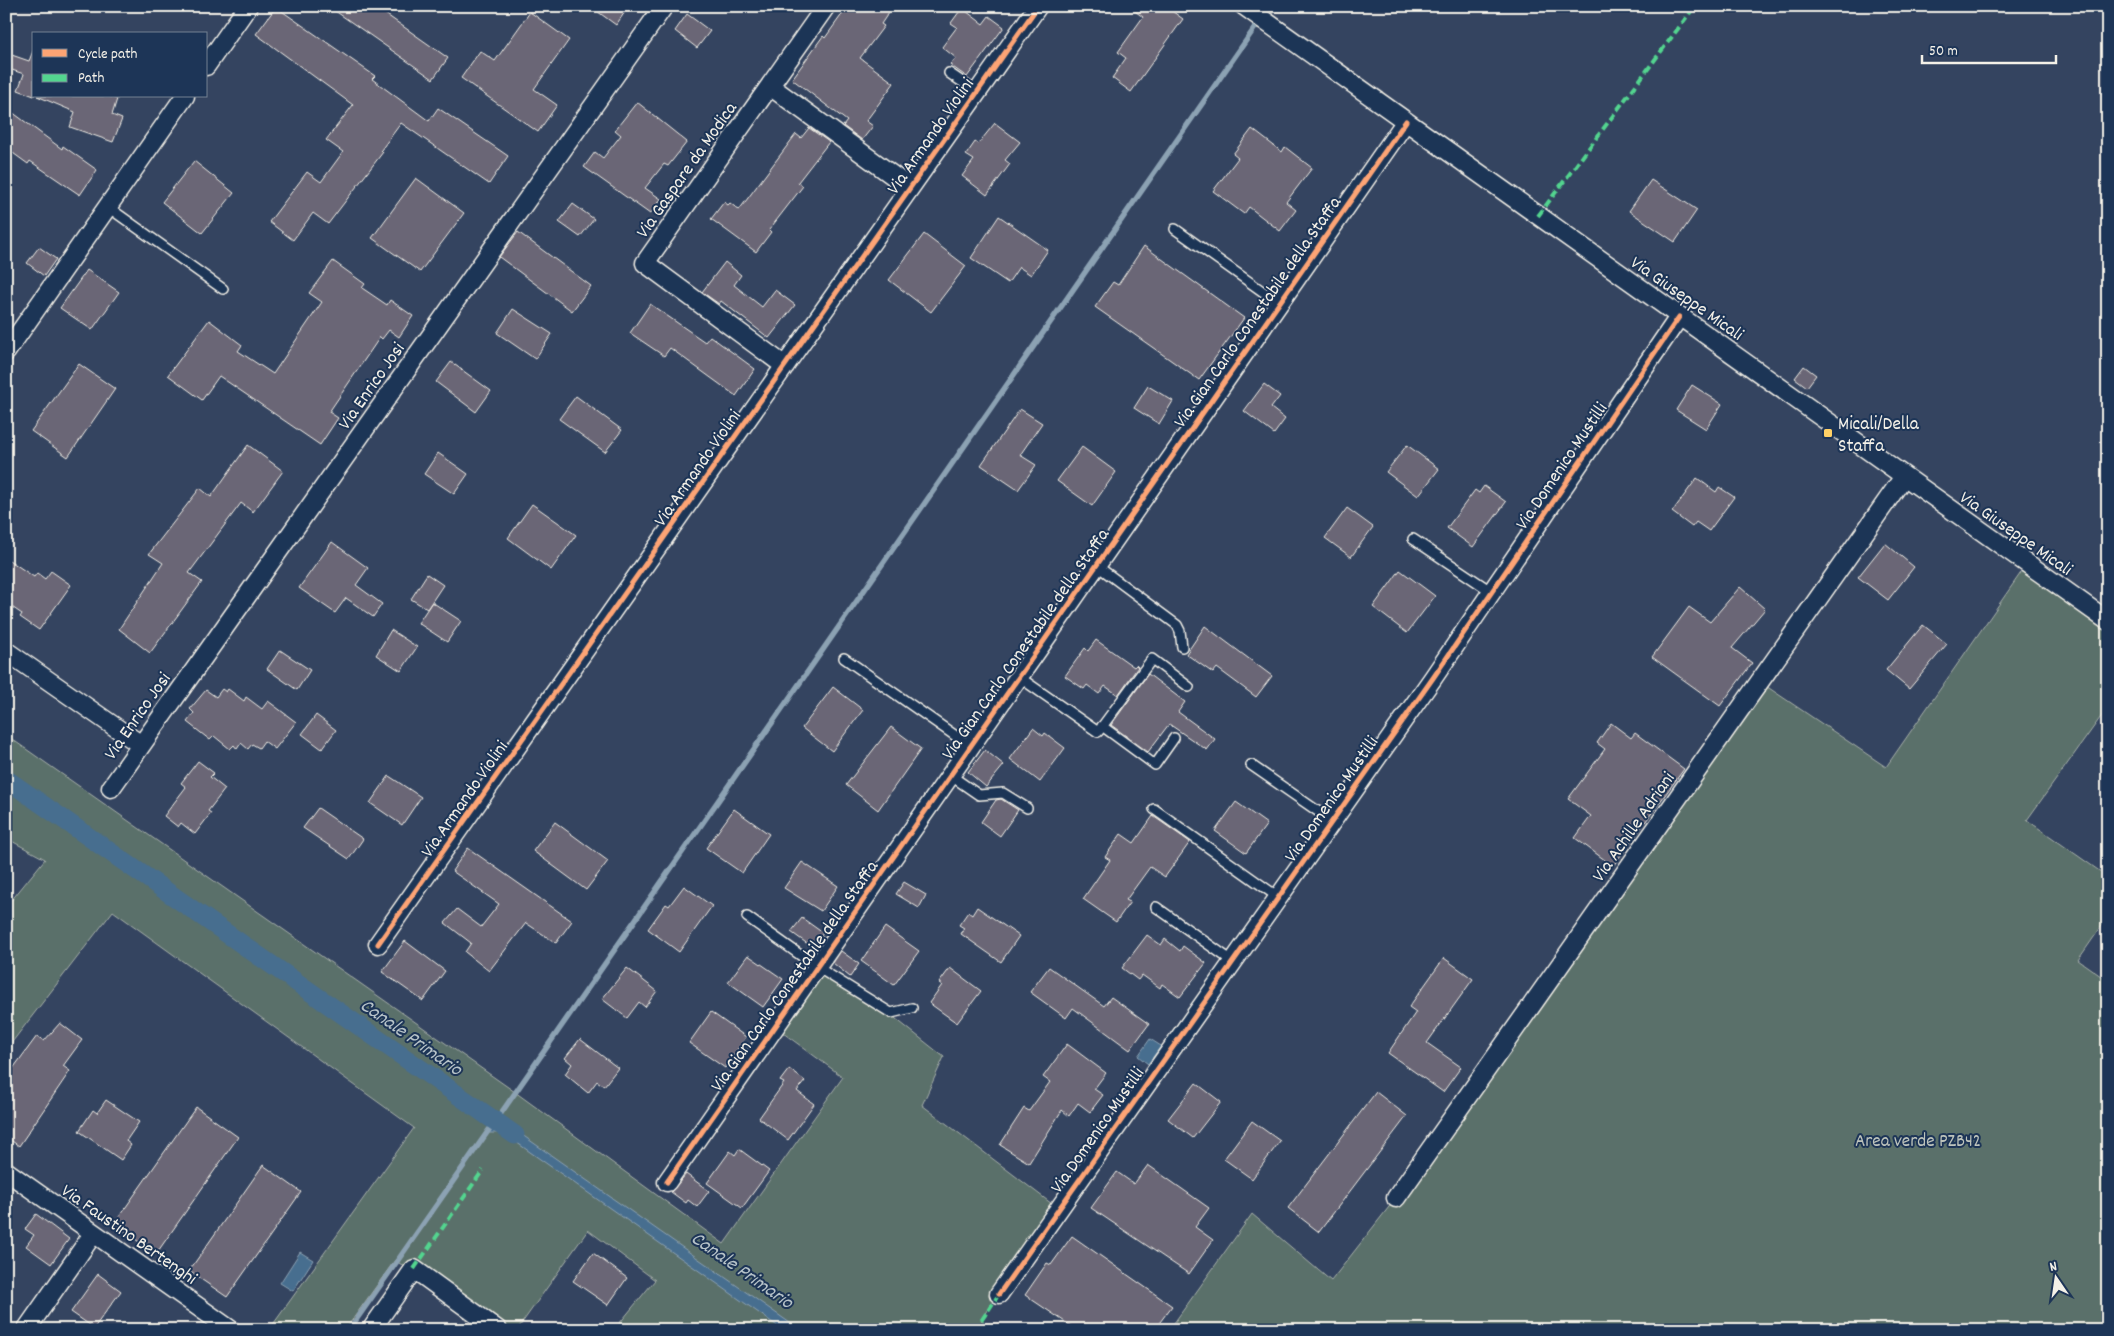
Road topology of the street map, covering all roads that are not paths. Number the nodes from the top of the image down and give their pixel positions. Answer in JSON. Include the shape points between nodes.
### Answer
{"nodes":[{"id":1,"x":248,"y":6,"type":"edge"},
{"id":2,"x":664,"y":6,"type":"edge"},
{"id":3,"x":826,"y":6,"type":"edge"},
{"id":4,"x":1038,"y":6,"type":"edge"},
{"id":5,"x":1245,"y":7,"type":"edge"},
{"id":6,"x":208,"y":63,"type":"edge"},
{"id":7,"x":950,"y":73,"type":"dead end"},
{"id":8,"x":770,"y":86,"type":"junction"},
{"id":9,"x":977,"y":92,"type":"junction"},
{"id":10,"x":184,"y":98,"type":"edge"},
{"id":11,"x":1406,"y":121,"type":"junction"},
{"id":12,"x":910,"y":188,"type":"junction"},
{"id":13,"x":108,"y":207,"type":"junction"},
{"id":14,"x":1175,"y":229,"type":"dead end"},
{"id":15,"x":223,"y":289,"type":"dead end"},
{"id":16,"x":1279,"y":303,"type":"junction"},
{"id":17,"x":1679,"y":316,"type":"junction"},
{"id":18,"x":6,"y":352,"type":"edge"},
{"id":19,"x":785,"y":366,"type":"junction"},
{"id":20,"x":1903,"y":478,"type":"junction"},
{"id":21,"x":1413,"y":539,"type":"dead end"},
{"id":22,"x":1096,"y":565,"type":"junction"},
{"id":23,"x":1492,"y":592,"type":"junction"},
{"id":24,"x":2108,"y":622,"type":"edge"},
{"id":25,"x":1182,"y":647,"type":"dead end"},
{"id":26,"x":6,"y":652,"type":"edge"},
{"id":27,"x":844,"y":658,"type":"dead end"},
{"id":28,"x":1019,"y":677,"type":"junction"},
{"id":29,"x":1190,"y":687,"type":"dead end"},
{"id":30,"x":1102,"y":726,"type":"junction"},
{"id":31,"x":1174,"y":738,"type":"dead end"},
{"id":32,"x":141,"y":746,"type":"junction"},
{"id":33,"x":970,"y":746,"type":"junction"},
{"id":34,"x":1251,"y":765,"type":"dead end"},
{"id":35,"x":950,"y":775,"type":"junction"},
{"id":36,"x":111,"y":788,"type":"dead end"},
{"id":37,"x":1027,"y":808,"type":"dead end"},
{"id":38,"x":1154,"y":809,"type":"dead end"},
{"id":39,"x":1332,"y":821,"type":"junction"},
{"id":40,"x":1278,"y":897,"type":"junction"},
{"id":41,"x":1156,"y":907,"type":"dead end"},
{"id":42,"x":747,"y":917,"type":"dead end"},
{"id":43,"x":378,"y":944,"type":"dead end"},
{"id":44,"x":1232,"y":961,"type":"junction"},
{"id":45,"x":817,"y":967,"type":"junction"},
{"id":46,"x":912,"y":1008,"type":"dead end"},
{"id":47,"x":6,"y":1171,"type":"edge"},
{"id":48,"x":667,"y":1182,"type":"dead end"},
{"id":49,"x":1396,"y":1198,"type":"dead end"},
{"id":50,"x":93,"y":1234,"type":"junction"},
{"id":51,"x":999,"y":1294,"type":"dead end"},
{"id":52,"x":26,"y":1330,"type":"edge"},
{"id":53,"x":231,"y":1330,"type":"edge"},
{"id":54,"x":371,"y":1330,"type":"edge"},
{"id":55,"x":498,"y":1330,"type":"edge"}],
"edges":[{"from":1,"to":6,"type":"street"},
{"from":2,"to":32,"type":"street","name":"Via Enrico Josi"},
{"from":3,"to":8,"type":"street","name":"Via Gaspare da Modica"},
{"from":4,"to":9,"type":"street","name":"Via Armando Violini"},
{"from":5,"to":11,"type":"street","name":"Via Giuseppe Micali"},
{"from":7,"to":9,"type":"lane"},
{"from":8,"to":12,"type":"street"},
{"from":8,"to":19,"type":"street","name":"Via Gaspare da Modica","via":[[645,263]]},
{"from":9,"to":12,"type":"street","name":"Via Armando Violini"},
{"from":10,"to":13,"type":"street"},
{"from":11,"to":16,"type":"street","name":"Via Gian Carlo Conestabile della Staffa"},
{"from":11,"to":17,"type":"street","name":"Via Giuseppe Micali"},
{"from":12,"to":19,"type":"street","name":"Via Armando Violini"},
{"from":13,"to":15,"type":"lane"},
{"from":13,"to":18,"type":"street"},
{"from":14,"to":16,"type":"lane"},
{"from":16,"to":22,"type":"street","name":"Via Gian Carlo Conestabile della Staffa"},
{"from":17,"to":20,"type":"street","name":"Via Giuseppe Micali"},
{"from":17,"to":23,"type":"street","name":"Via Domenico Mustilli"},
{"from":19,"to":43,"type":"street","name":"Via Armando Violini"},
{"from":20,"to":24,"type":"street","name":"Via Giuseppe Micali"},
{"from":20,"to":49,"type":"street","name":"Via Achille Adriani"},
{"from":21,"to":23,"type":"lane"},
{"from":22,"to":25,"type":"lane","via":[[1177,625]]},
{"from":22,"to":28,"type":"street","name":"Via Gian Carlo Conestabile della Staffa"},
{"from":23,"to":39,"type":"street","name":"Via Domenico Mustilli"},
{"from":26,"to":32,"type":"street"},
{"from":27,"to":33,"type":"lane"},
{"from":28,"to":30,"type":"lane","via":[[1098,732]]},
{"from":28,"to":33,"type":"street","name":"Via Gian Carlo Conestabile della Staffa"},
{"from":29,"to":30,"type":"lane","via":[[1152,659]]},
{"from":30,"to":31,"type":"lane","via":[[1155,765]]},
{"from":32,"to":36,"type":"street","name":"Via Enrico Josi"},
{"from":33,"to":35,"type":"street","name":"Via Gian Carlo Conestabile della Staffa"},
{"from":34,"to":39,"type":"lane"},
{"from":35,"to":37,"type":"lane","via":[[979,795],[1007,794]]},
{"from":35,"to":45,"type":"street","name":"Via Gian Carlo Conestabile della Staffa"},
{"from":38,"to":40,"type":"lane"},
{"from":39,"to":40,"type":"street","name":"Via Domenico Mustilli"},
{"from":40,"to":44,"type":"street","name":"Via Domenico Mustilli"},
{"from":41,"to":44,"type":"lane"},
{"from":42,"to":45,"type":"lane"},
{"from":44,"to":51,"type":"street","name":"Via Domenico Mustilli"},
{"from":45,"to":46,"type":"lane","via":[[891,1013]]},
{"from":45,"to":48,"type":"street","name":"Via Gian Carlo Conestabile della Staffa"},
{"from":47,"to":50,"type":"street","name":"Via Faustino Bertenghi"},
{"from":50,"to":52,"type":"street"},
{"from":50,"to":53,"type":"street","name":"Via Faustino Bertenghi"},
{"from":54,"to":55,"type":"street","via":[[414,1270]]}]}
